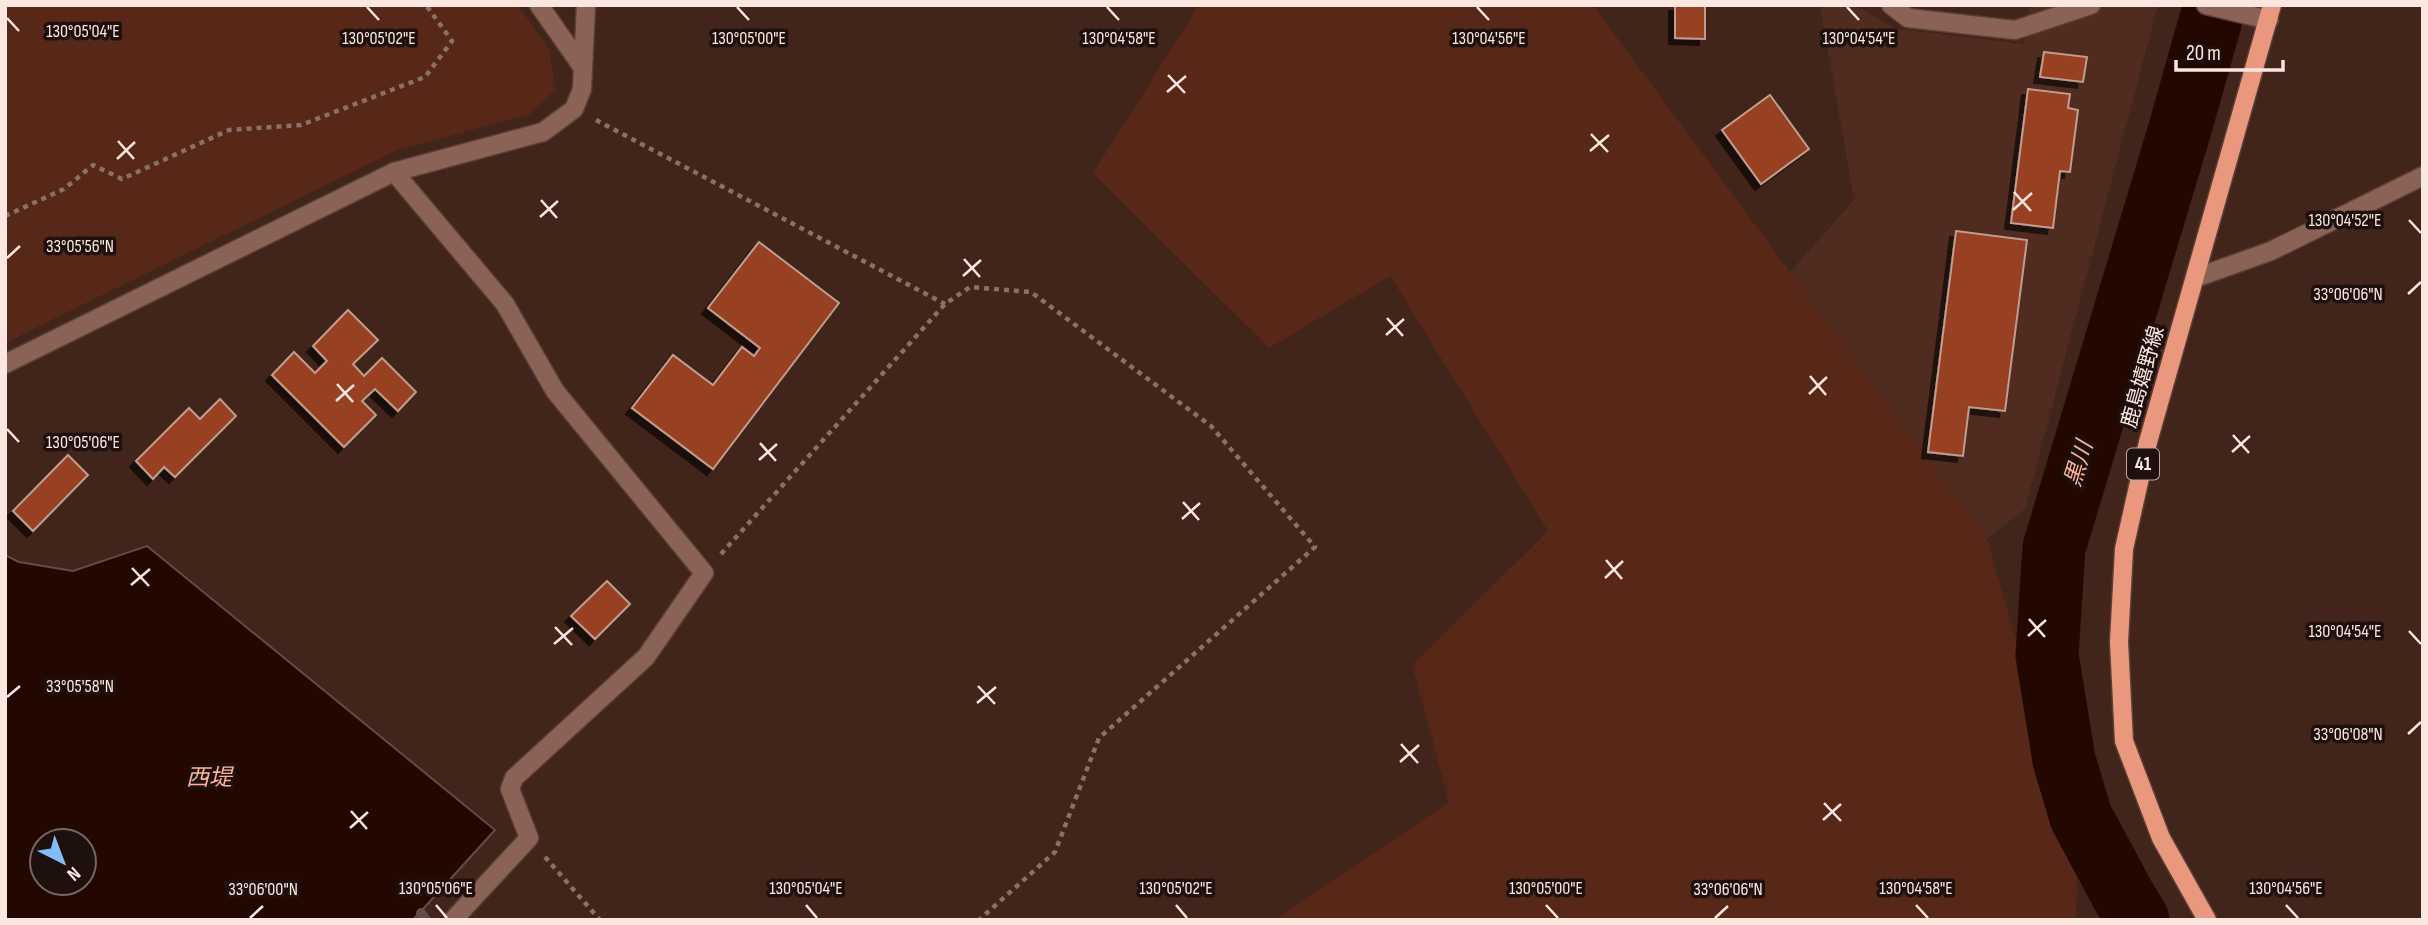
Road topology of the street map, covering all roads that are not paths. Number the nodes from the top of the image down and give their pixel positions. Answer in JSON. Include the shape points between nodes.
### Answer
{"nodes":[{"id":1,"x":539,"y":5,"type":"edge"},
{"id":2,"x":586,"y":5,"type":"edge"},
{"id":3,"x":1891,"y":5,"type":"edge"},
{"id":4,"x":2091,"y":5,"type":"edge"},
{"id":5,"x":2206,"y":5,"type":"edge"},
{"id":6,"x":2271,"y":12,"type":"edge"},
{"id":7,"x":581,"y":65,"type":"junction"},
{"id":8,"x":394,"y":172,"type":"junction"},
{"id":9,"x":2423,"y":176,"type":"edge"},
{"id":10,"x":2195,"y":278,"type":"junction"},
{"id":11,"x":5,"y":364,"type":"edge"},
{"id":12,"x":455,"y":917,"type":"edge"},
{"id":13,"x":2207,"y":920,"type":"edge"}],
"edges":[{"from":1,"to":7,"type":"street"},
{"from":2,"to":7,"type":"street"},
{"from":3,"to":4,"type":"street","via":[[1908,18],[2015,30]]},
{"from":5,"to":6,"type":"street"},
{"from":6,"to":10,"type":"main road","name":"鹿島嬉野線","number":"41"},
{"from":7,"to":8,"type":"street","via":[[582,89],[575,108],[543,132]]},
{"from":8,"to":11,"type":"street"},
{"from":8,"to":12,"type":"street","via":[[505,304],[555,391],[704,573],[646,657],[514,778],[510,789],[529,838]]},
{"from":9,"to":10,"type":"street","via":[[2271,251]]},
{"from":10,"to":13,"type":"main road","name":"鹿島嬉野線","number":"41","via":[[2148,442],[2124,550],[2119,642],[2124,741],[2161,838]]}]}
